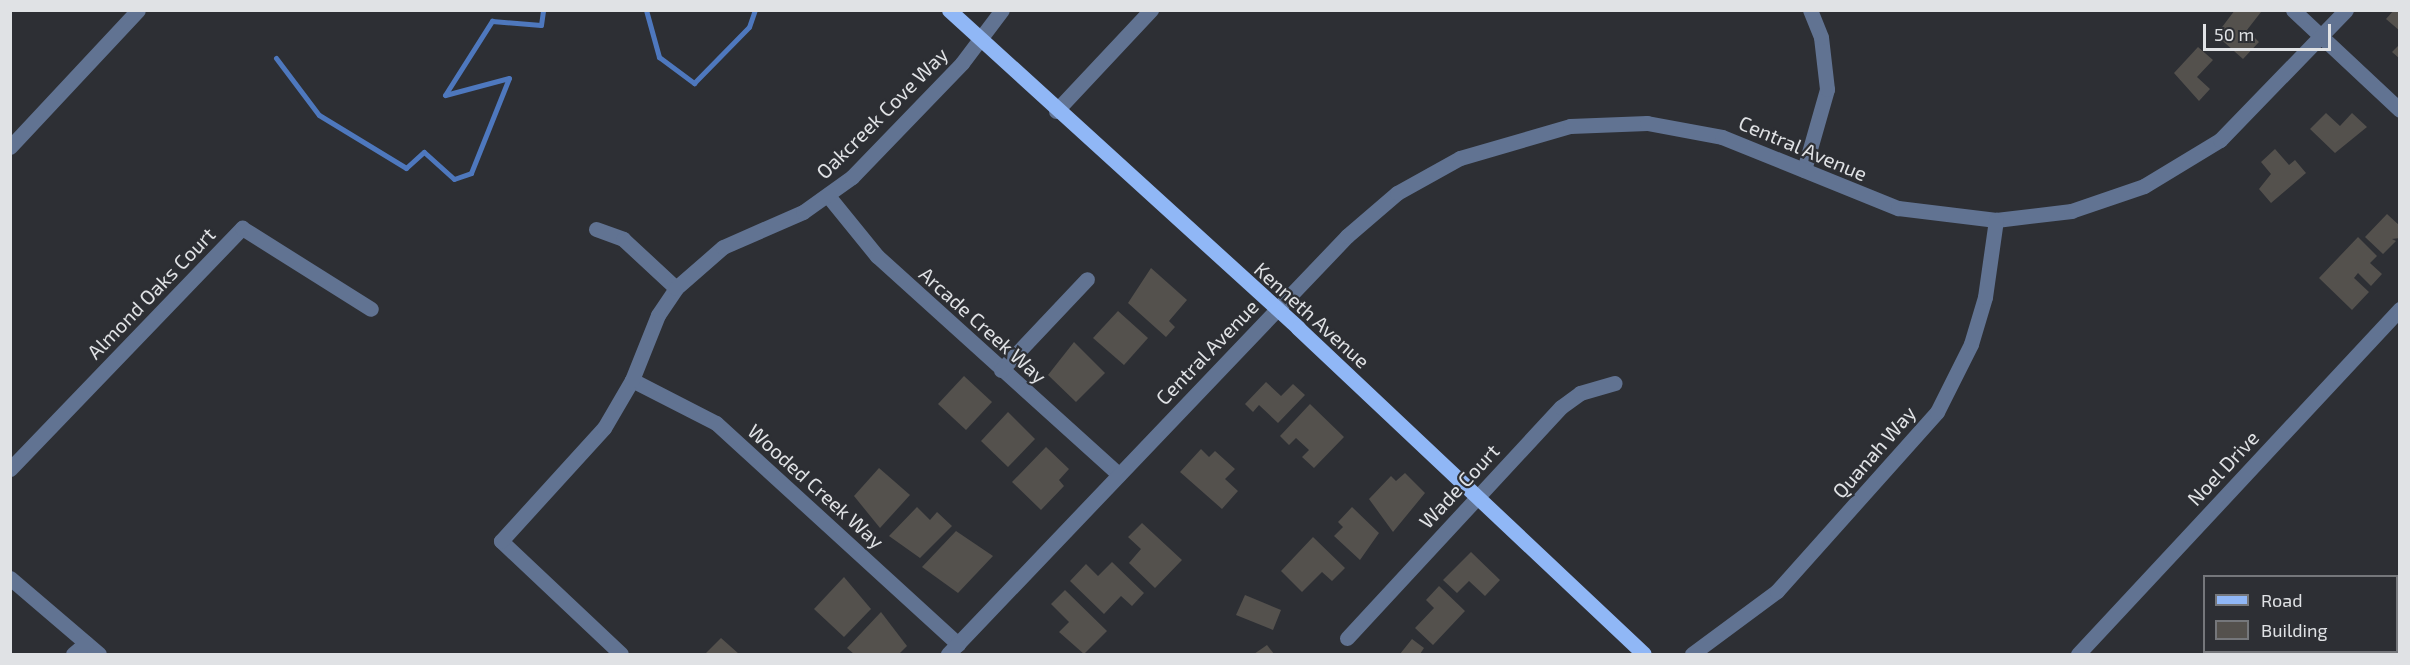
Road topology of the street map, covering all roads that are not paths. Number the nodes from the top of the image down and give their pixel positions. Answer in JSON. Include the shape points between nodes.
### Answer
{"nodes":[{"id":1,"x":138,"y":10,"type":"edge"},
{"id":2,"x":949,"y":10,"type":"edge"},
{"id":3,"x":1002,"y":10,"type":"edge"},
{"id":4,"x":1151,"y":10,"type":"edge"},
{"id":5,"x":1810,"y":10,"type":"edge"},
{"id":6,"x":2293,"y":10,"type":"edge"},
{"id":7,"x":2346,"y":10,"type":"edge"},
{"id":8,"x":2322,"y":37,"type":"junction"},
{"id":9,"x":979,"y":38,"type":"junction"},
{"id":10,"x":2400,"y":110,"type":"edge"},
{"id":11,"x":1056,"y":111,"type":"junction"},
{"id":12,"x":10,"y":147,"type":"edge"},
{"id":13,"x":1804,"y":170,"type":"junction"},
{"id":14,"x":829,"y":196,"type":"junction"},
{"id":15,"x":1996,"y":220,"type":"junction"},
{"id":16,"x":596,"y":229,"type":"dead end"},
{"id":17,"x":1087,"y":279,"type":"dead end"},
{"id":18,"x":676,"y":288,"type":"junction"},
{"id":19,"x":370,"y":309,"type":"dead end"},
{"id":20,"x":1277,"y":309,"type":"junction"},
{"id":21,"x":2400,"y":309,"type":"edge"},
{"id":22,"x":1000,"y":370,"type":"junction"},
{"id":23,"x":632,"y":380,"type":"junction"},
{"id":24,"x":1615,"y":383,"type":"dead end"},
{"id":25,"x":10,"y":469,"type":"edge"},
{"id":26,"x":1119,"y":476,"type":"junction"},
{"id":27,"x":1477,"y":497,"type":"junction"},
{"id":28,"x":10,"y":578,"type":"edge"},
{"id":29,"x":1347,"y":638,"type":"dead end"},
{"id":30,"x":86,"y":643,"type":"junction"},
{"id":31,"x":953,"y":649,"type":"edge"},
{"id":32,"x":73,"y":654,"type":"edge"},
{"id":33,"x":99,"y":654,"type":"edge"},
{"id":34,"x":621,"y":654,"type":"edge"},
{"id":35,"x":1644,"y":654,"type":"edge"},
{"id":36,"x":1692,"y":654,"type":"edge"},
{"id":37,"x":2078,"y":654,"type":"edge"}],
"edges":[{"from":1,"to":12,"type":"street"},
{"from":2,"to":9,"type":"main road","name":"Kenneth Avenue"},
{"from":3,"to":9,"type":"street","name":"Oakcreek Cove Way"},
{"from":4,"to":11,"type":"street"},
{"from":5,"to":13,"type":"street","via":[[1821,37],[1827,89]]},
{"from":6,"to":8,"type":"street"},
{"from":7,"to":8,"type":"street","name":"Central Avenue"},
{"from":8,"to":10,"type":"street"},
{"from":8,"to":15,"type":"street","name":"Central Avenue","via":[[2249,114],[2178,168],[2108,201]]},
{"from":9,"to":11,"type":"main road","name":"Kenneth Avenue"},
{"from":9,"to":14,"type":"street","name":"Oakcreek Cove Way","via":[[962,63]]},
{"from":11,"to":20,"type":"main road","name":"Kenneth Avenue"},
{"from":13,"to":15,"type":"street","name":"Central Avenue","via":[[1898,207]]},
{"from":13,"to":20,"type":"street","name":"Central Avenue","via":[[1722,137],[1666,126],[1608,123],[1532,133],[1460,158],[1398,194],[1347,236]]},
{"from":14,"to":18,"type":"street","name":"Oakcreek Cove Way","via":[[723,247]]},
{"from":14,"to":22,"type":"street","name":"Arcade Creek Way","via":[[877,256]]},
{"from":15,"to":36,"type":"street","name":"Quanah Way","via":[[1986,297],[1971,344],[1937,412],[1777,591]]},
{"from":16,"to":18,"type":"street","via":[[623,239]]},
{"from":17,"to":22,"type":"street"},
{"from":18,"to":23,"type":"street","name":"Oakcreek Cove Way","via":[[658,315]]},
{"from":19,"to":25,"type":"street","name":"Almond Oaks Court","via":[[242,228]]},
{"from":20,"to":26,"type":"street","name":"Central Avenue"},
{"from":20,"to":27,"type":"main road","name":"Kenneth Avenue"},
{"from":21,"to":37,"type":"street","name":"Noel Drive"},
{"from":22,"to":26,"type":"street","name":"Arcade Creek Way"},
{"from":23,"to":31,"type":"street","name":"Wooded Creek Way","via":[[716,423]]},
{"from":23,"to":34,"type":"street","name":"Oakcreek Cove Way","via":[[604,428],[501,541]]},
{"from":24,"to":27,"type":"street","name":"Wade Court","via":[[1570,399]]},
{"from":26,"to":31,"type":"street","name":"Central Avenue"},
{"from":27,"to":29,"type":"street","name":"Wade Court"},
{"from":27,"to":35,"type":"main road","name":"Kenneth Avenue"},
{"from":28,"to":30,"type":"street"},
{"from":30,"to":32,"type":"street"},
{"from":30,"to":33,"type":"street"}]}
